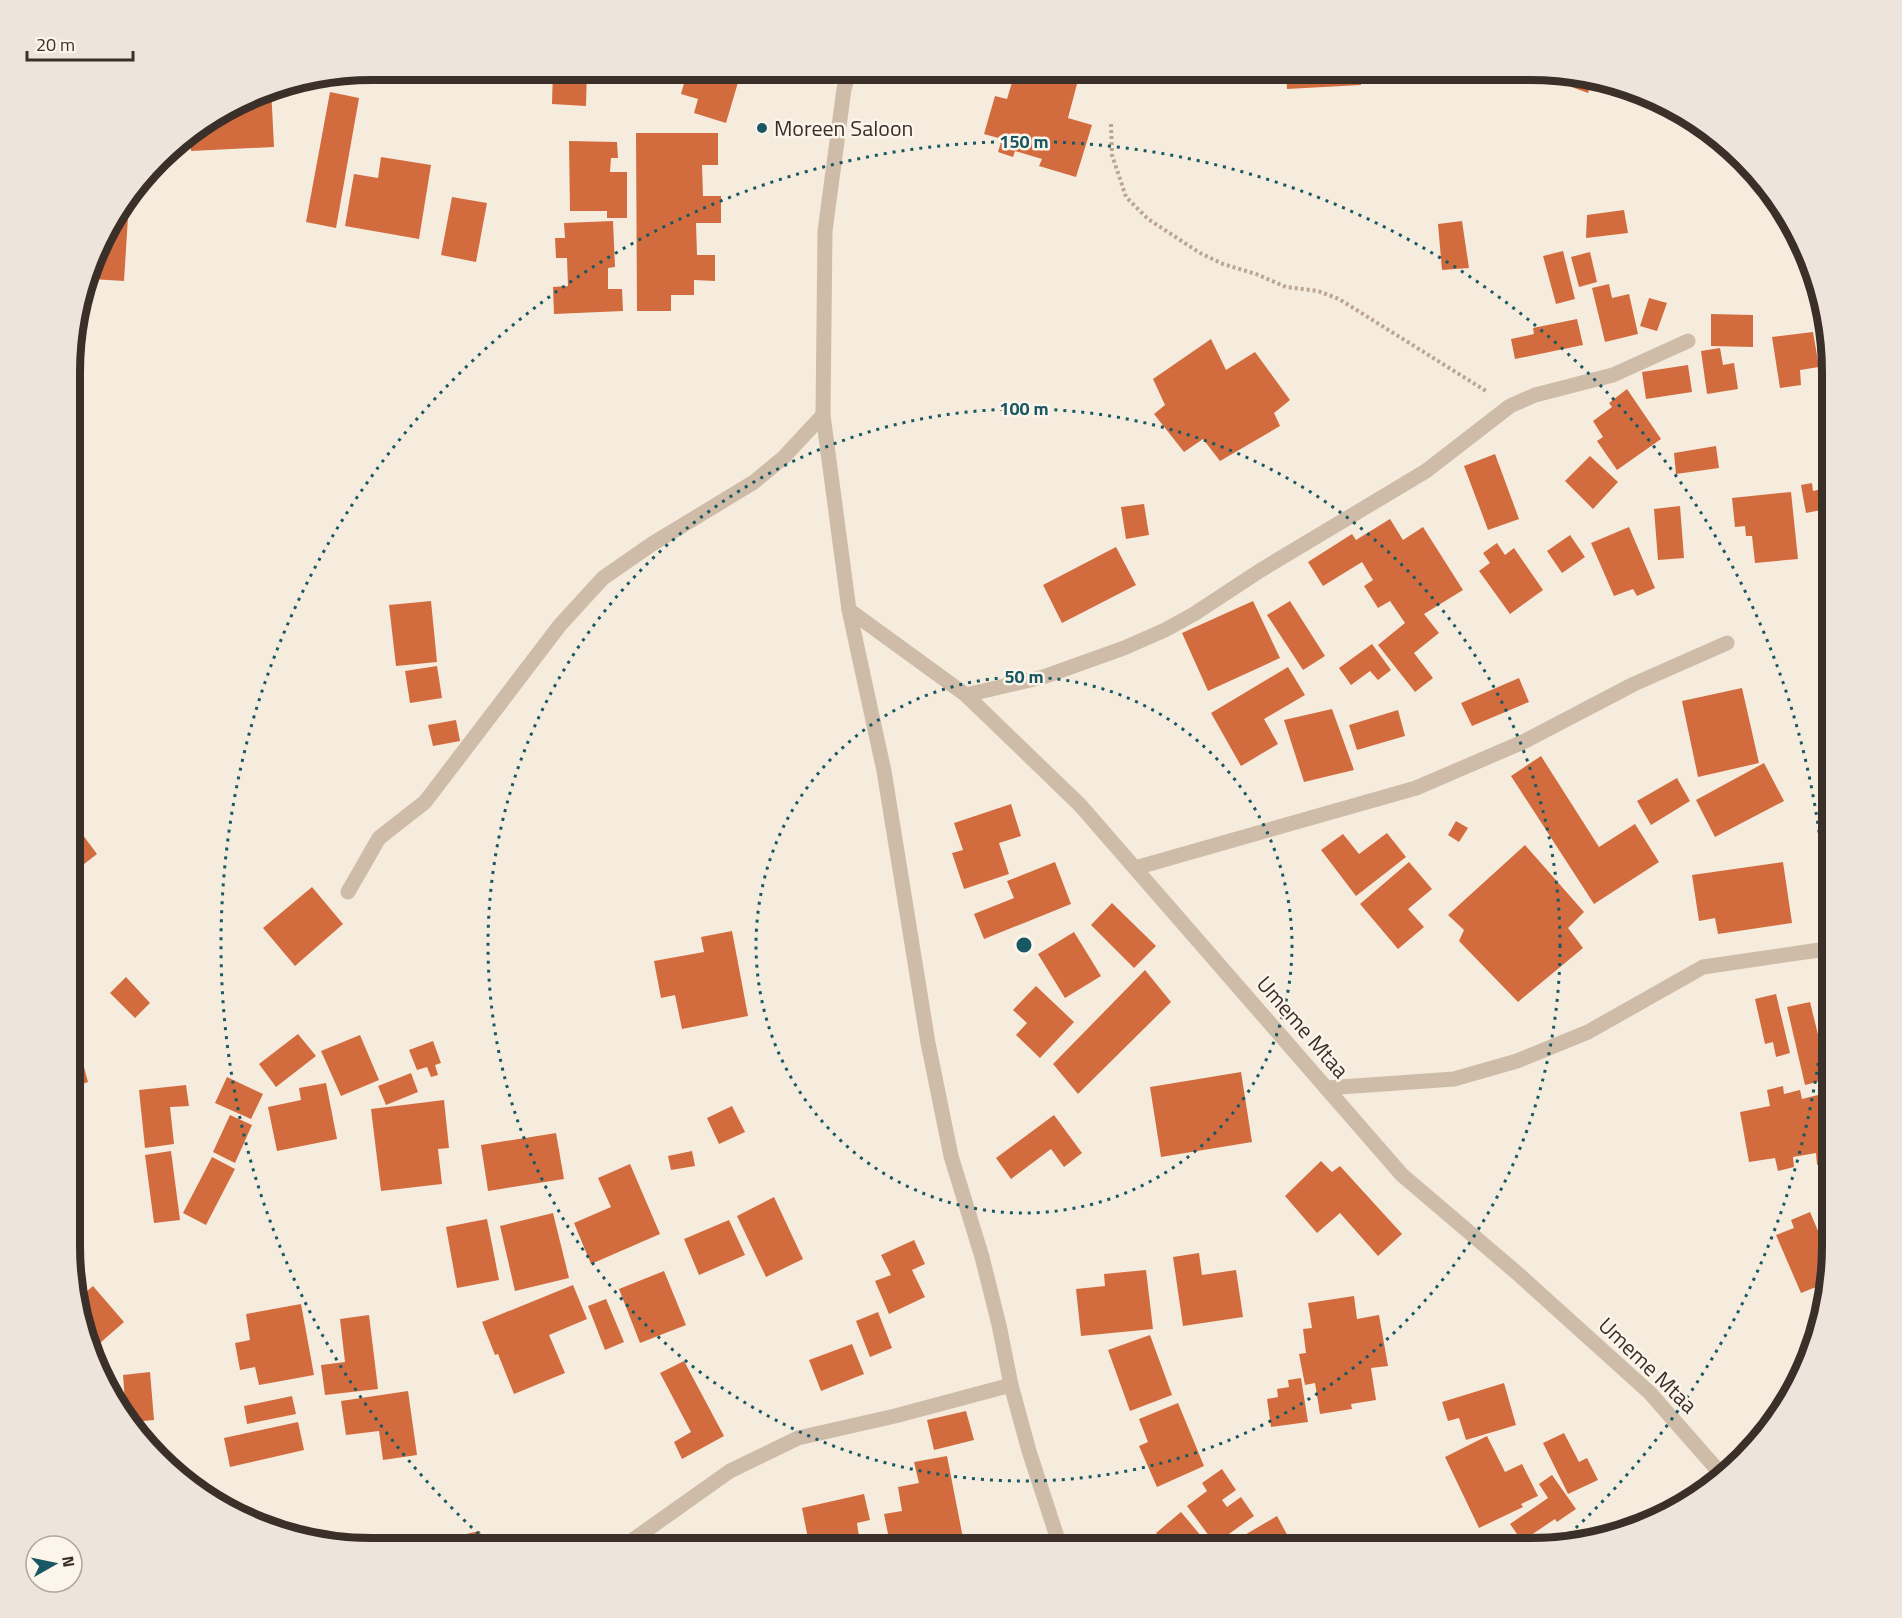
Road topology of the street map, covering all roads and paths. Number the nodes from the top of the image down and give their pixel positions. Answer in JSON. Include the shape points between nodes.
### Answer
{"nodes":[{"id":1,"x":847,"y":80,"type":"edge"},
{"id":2,"x":1111,"y":124,"type":"dead end"},
{"id":3,"x":1688,"y":341,"type":"dead end"},
{"id":4,"x":1510,"y":406,"type":"junction"},
{"id":5,"x":823,"y":415,"type":"junction"},
{"id":6,"x":849,"y":610,"type":"junction"},
{"id":7,"x":1727,"y":643,"type":"dead end"},
{"id":8,"x":966,"y":695,"type":"junction"},
{"id":9,"x":1135,"y":868,"type":"junction"},
{"id":10,"x":348,"y":892,"type":"dead end"},
{"id":11,"x":1822,"y":950,"type":"edge"},
{"id":12,"x":1326,"y":1088,"type":"junction"},
{"id":13,"x":1011,"y":1385,"type":"junction"},
{"id":14,"x":1718,"y":1470,"type":"edge"},
{"id":15,"x":636,"y":1538,"type":"edge"},
{"id":16,"x":1057,"y":1538,"type":"edge"}],
"edges":[{"from":1,"to":5,"type":"street","via":[[825,231]]},
{"from":2,"to":4,"type":"path","via":[[1112,155],[1126,197],[1148,219],[1223,264],[1286,287],[1318,291],[1339,299]]},
{"from":3,"to":4,"type":"street","via":[[1613,375],[1535,395]]},
{"from":4,"to":8,"type":"street","via":[[1426,471],[1165,630],[1043,676]]},
{"from":5,"to":6,"type":"street"},
{"from":5,"to":10,"type":"street","via":[[754,482],[603,578],[560,625],[425,802],[380,838]]},
{"from":6,"to":8,"type":"street","name":"Umeme Mtaa"},
{"from":6,"to":13,"type":"street","via":[[884,771],[928,1043],[951,1156],[982,1257]]},
{"from":7,"to":9,"type":"street","via":[[1634,684],[1523,742],[1416,788]]},
{"from":8,"to":9,"type":"street","name":"Umeme Mtaa","via":[[1080,805]]},
{"from":9,"to":12,"type":"street","name":"Umeme Mtaa"},
{"from":11,"to":12,"type":"street","via":[[1703,967],[1588,1032],[1517,1061],[1465,1076]]},
{"from":12,"to":14,"type":"street","name":"Umeme Mtaa","via":[[1402,1175],[1650,1393]]},
{"from":13,"to":15,"type":"street","via":[[798,1438],[730,1471]]},
{"from":13,"to":16,"type":"street"}]}
